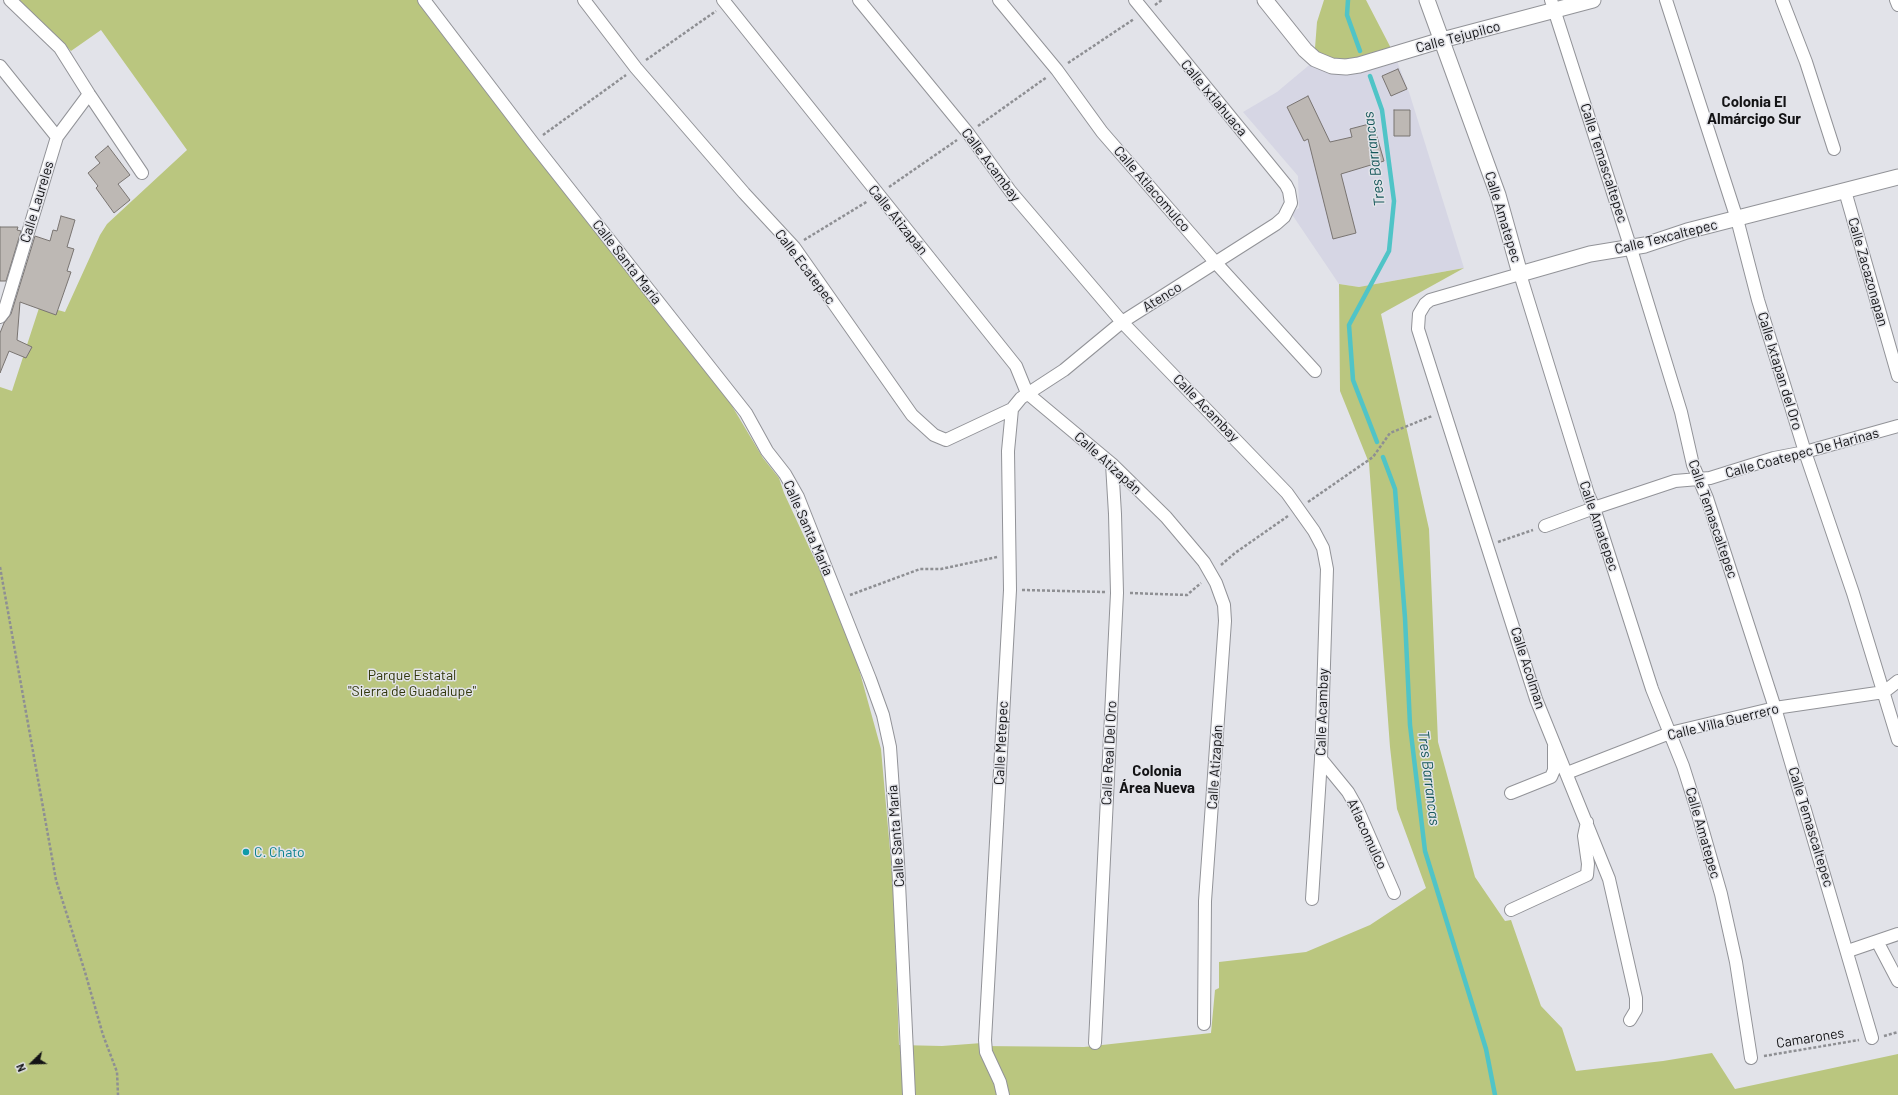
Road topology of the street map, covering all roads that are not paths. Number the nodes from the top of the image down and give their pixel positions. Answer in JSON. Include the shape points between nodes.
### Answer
{"nodes":[{"id":1,"x":10,"y":0,"type":"edge"},
{"id":2,"x":424,"y":0,"type":"edge"},
{"id":3,"x":584,"y":0,"type":"edge"},
{"id":4,"x":723,"y":0,"type":"edge"},
{"id":5,"x":859,"y":0,"type":"edge"},
{"id":6,"x":999,"y":0,"type":"edge"},
{"id":7,"x":1135,"y":0,"type":"edge"},
{"id":8,"x":1265,"y":0,"type":"edge"},
{"id":9,"x":1427,"y":0,"type":"edge"},
{"id":10,"x":1593,"y":0,"type":"edge"},
{"id":11,"x":1666,"y":0,"type":"edge"},
{"id":12,"x":1782,"y":0,"type":"edge"},
{"id":13,"x":1896,"y":0,"type":"edge"},
{"id":14,"x":1898,"y":5,"type":"edge"},
{"id":15,"x":1553,"y":6,"type":"edge"},
{"id":16,"x":1442,"y":40,"type":"junction"},
{"id":17,"x":0,"y":66,"type":"edge"},
{"id":18,"x":89,"y":94,"type":"junction"},
{"id":19,"x":57,"y":137,"type":"junction"},
{"id":20,"x":1834,"y":149,"type":"dead end"},
{"id":21,"x":142,"y":174,"type":"dead end"},
{"id":22,"x":1898,"y":177,"type":"edge"},
{"id":23,"x":1844,"y":191,"type":"junction"},
{"id":24,"x":1291,"y":197,"type":"joint"},
{"id":25,"x":1737,"y":219,"type":"junction"},
{"id":26,"x":1631,"y":249,"type":"junction"},
{"id":27,"x":1216,"y":263,"type":"junction"},
{"id":28,"x":1520,"y":274,"type":"junction"},
{"id":29,"x":1419,"y":314,"type":"joint"},
{"id":30,"x":0,"y":317,"type":"edge"},
{"id":31,"x":1122,"y":322,"type":"junction"},
{"id":32,"x":1315,"y":371,"type":"dead end"},
{"id":33,"x":1898,"y":376,"type":"edge"},
{"id":34,"x":1027,"y":393,"type":"junction"},
{"id":35,"x":1012,"y":409,"type":"junction"},
{"id":36,"x":1898,"y":426,"type":"edge"},
{"id":37,"x":1805,"y":452,"type":"junction"},
{"id":38,"x":1112,"y":464,"type":"junction"},
{"id":39,"x":1700,"y":479,"type":"junction"},
{"id":40,"x":1594,"y":508,"type":"junction"},
{"id":41,"x":1545,"y":526,"type":"road end"},
{"id":42,"x":1898,"y":681,"type":"edge"},
{"id":43,"x":1884,"y":692,"type":"junction"},
{"id":44,"x":1775,"y":708,"type":"junction"},
{"id":45,"x":1670,"y":733,"type":"junction"},
{"id":46,"x":1898,"y":740,"type":"edge"},
{"id":47,"x":1554,"y":741,"type":"junction"},
{"id":48,"x":1321,"y":759,"type":"junction"},
{"id":49,"x":1568,"y":773,"type":"junction"},
{"id":50,"x":1511,"y":793,"type":"dead end"},
{"id":51,"x":1587,"y":821,"type":"junction"},
{"id":52,"x":1394,"y":892,"type":"dead end"},
{"id":53,"x":1312,"y":899,"type":"dead end"},
{"id":54,"x":1511,"y":910,"type":"dead end"},
{"id":55,"x":1898,"y":934,"type":"edge"},
{"id":56,"x":1877,"y":941,"type":"junction"},
{"id":57,"x":1848,"y":951,"type":"junction"},
{"id":58,"x":1898,"y":981,"type":"edge"},
{"id":59,"x":1630,"y":1020,"type":"dead end"},
{"id":60,"x":1204,"y":1024,"type":"dead end"},
{"id":61,"x":1872,"y":1038,"type":"road end"},
{"id":62,"x":1095,"y":1042,"type":"dead end"},
{"id":63,"x":1751,"y":1058,"type":"road end"},
{"id":64,"x":909,"y":1095,"type":"edge"},
{"id":65,"x":1003,"y":1095,"type":"edge"}],
"edges":[{"from":1,"to":18,"type":"street","via":[[60,48]]},
{"from":2,"to":64,"type":"street","name":"Calle Santa María","via":[[746,414],[798,497],[883,715],[890,747]]},
{"from":3,"to":35,"type":"street","name":"Calle Ecatepec","via":[[636,68],[744,194],[794,247],[912,415],[934,435],[946,440]]},
{"from":4,"to":34,"type":"street","name":"Calle Atizapán","via":[[1016,366]]},
{"from":5,"to":31,"type":"street","name":"Calle Acambay","via":[[968,133],[1011,192]]},
{"from":6,"to":27,"type":"street","name":"Calle Atlacomulco","via":[[1057,70],[1102,132]]},
{"from":7,"to":24,"type":"street","name":"Calle Ixtlahuaca","via":[[1286,185]]},
{"from":8,"to":16,"type":"street","name":"Calle Tejupilco","via":[[1305,50],[1322,63],[1346,67],[1359,65]]},
{"from":9,"to":16,"type":"street","name":"Calle Amatepec"},
{"from":10,"to":15,"type":"street","name":"Calle Tejupilco"},
{"from":11,"to":25,"type":"street","name":"Calle Ixtapan del Oro"},
{"from":12,"to":20,"type":"street","via":[[1806,62]]},
{"from":13,"to":14,"type":"street"},
{"from":15,"to":16,"type":"street","name":"Calle Tejupilco"},
{"from":15,"to":26,"type":"street","name":"Calle Temascaltepec"},
{"from":16,"to":28,"type":"street","name":"Calle Amatepec","via":[[1498,195]]},
{"from":17,"to":19,"type":"street"},
{"from":18,"to":19,"type":"street","name":"Calle Laureles"},
{"from":18,"to":21,"type":"street"},
{"from":19,"to":30,"type":"street","name":"Calle Laureles","via":[[4,312]]},
{"from":22,"to":23,"type":"street","name":"Calle Texcaltepec"},
{"from":23,"to":25,"type":"street","name":"Calle Texcaltepec"},
{"from":23,"to":33,"type":"street","name":"Calle Zacazonapan"},
{"from":24,"to":27,"type":"street","name":"Atenco","via":[[1284,217]]},
{"from":25,"to":26,"type":"street","name":"Calle Texcaltepec","via":[[1687,231]]},
{"from":25,"to":37,"type":"street","name":"Calle Ixtapan del Oro","via":[[1758,300]]},
{"from":26,"to":28,"type":"street","name":"Calle Texcaltepec","via":[[1590,254]]},
{"from":26,"to":39,"type":"street","name":"Calle Temascaltepec","via":[[1681,412],[1693,465]]},
{"from":27,"to":31,"type":"street","name":"Atenco"},
{"from":27,"to":32,"type":"street","name":"Calle Atlacomulco"},
{"from":28,"to":29,"type":"street","name":"Calle Texcaltepec","via":[[1430,300]]},
{"from":28,"to":40,"type":"street","name":"Calle Amatepec"},
{"from":29,"to":47,"type":"street","name":"Calle Acolman","via":[[1418,329],[1536,699]]},
{"from":31,"to":34,"type":"street","name":"Atenco","via":[[1064,370]]},
{"from":31,"to":48,"type":"street","name":"Calle Acambay","via":[[1287,493],[1314,531],[1326,557]]},
{"from":34,"to":35,"type":"street"},
{"from":34,"to":38,"type":"street","name":"Calle Atizapán"},
{"from":35,"to":65,"type":"street","name":"Calle Metepec","via":[[1008,450],[1010,590],[984,1040],[986,1052]]},
{"from":36,"to":37,"type":"street","name":"Calle Coatepec De Harinas"},
{"from":37,"to":39,"type":"street","name":"Calle Coatepec De Harinas"},
{"from":37,"to":43,"type":"street","name":"Calle Ixtapan del Oro"},
{"from":38,"to":60,"type":"street","name":"Calle Atizapán","via":[[1166,517],[1204,562],[1224,605],[1225,621],[1205,901]]},
{"from":38,"to":62,"type":"street","name":"Calle Real Del Oro","via":[[1117,593]]},
{"from":39,"to":40,"type":"street","name":"Calle Coatepec De Harinas","via":[[1675,481]]},
{"from":39,"to":44,"type":"street","name":"Calle Temascaltepec"},
{"from":40,"to":41,"type":"street","name":"Calle Coatepec De Harinas"},
{"from":40,"to":45,"type":"street","name":"Calle Amatepec","via":[[1652,689]]},
{"from":42,"to":43,"type":"street"},
{"from":43,"to":44,"type":"street","name":"Calle Villa Guerrero"},
{"from":43,"to":46,"type":"street","name":"Calle Ixtapan del Oro"},
{"from":44,"to":45,"type":"street","name":"Calle Villa Guerrero"},
{"from":44,"to":57,"type":"street","name":"Calle Temascaltepec"},
{"from":45,"to":49,"type":"street","name":"Calle Villa Guerrero"},
{"from":45,"to":63,"type":"street","name":"Calle Amatepec","via":[[1696,807],[1721,894],[1736,962]]},
{"from":47,"to":49,"type":"street","name":"Calle Acolman"},
{"from":47,"to":50,"type":"street","via":[[1552,777]]},
{"from":48,"to":52,"type":"street","name":"Atlacomulco","via":[[1348,792],[1357,808]]},
{"from":48,"to":53,"type":"street","name":"Calle Acambay"},
{"from":49,"to":51,"type":"street","name":"Calle Acolman"},
{"from":51,"to":54,"type":"street","via":[[1584,836],[1587,875]]},
{"from":51,"to":59,"type":"street","name":"Calle Acolman","via":[[1616,905],[1637,1005]]},
{"from":55,"to":56,"type":"street"},
{"from":56,"to":57,"type":"street"},
{"from":56,"to":58,"type":"street"},
{"from":57,"to":61,"type":"street","name":"Calle Temascaltepec"}]}
